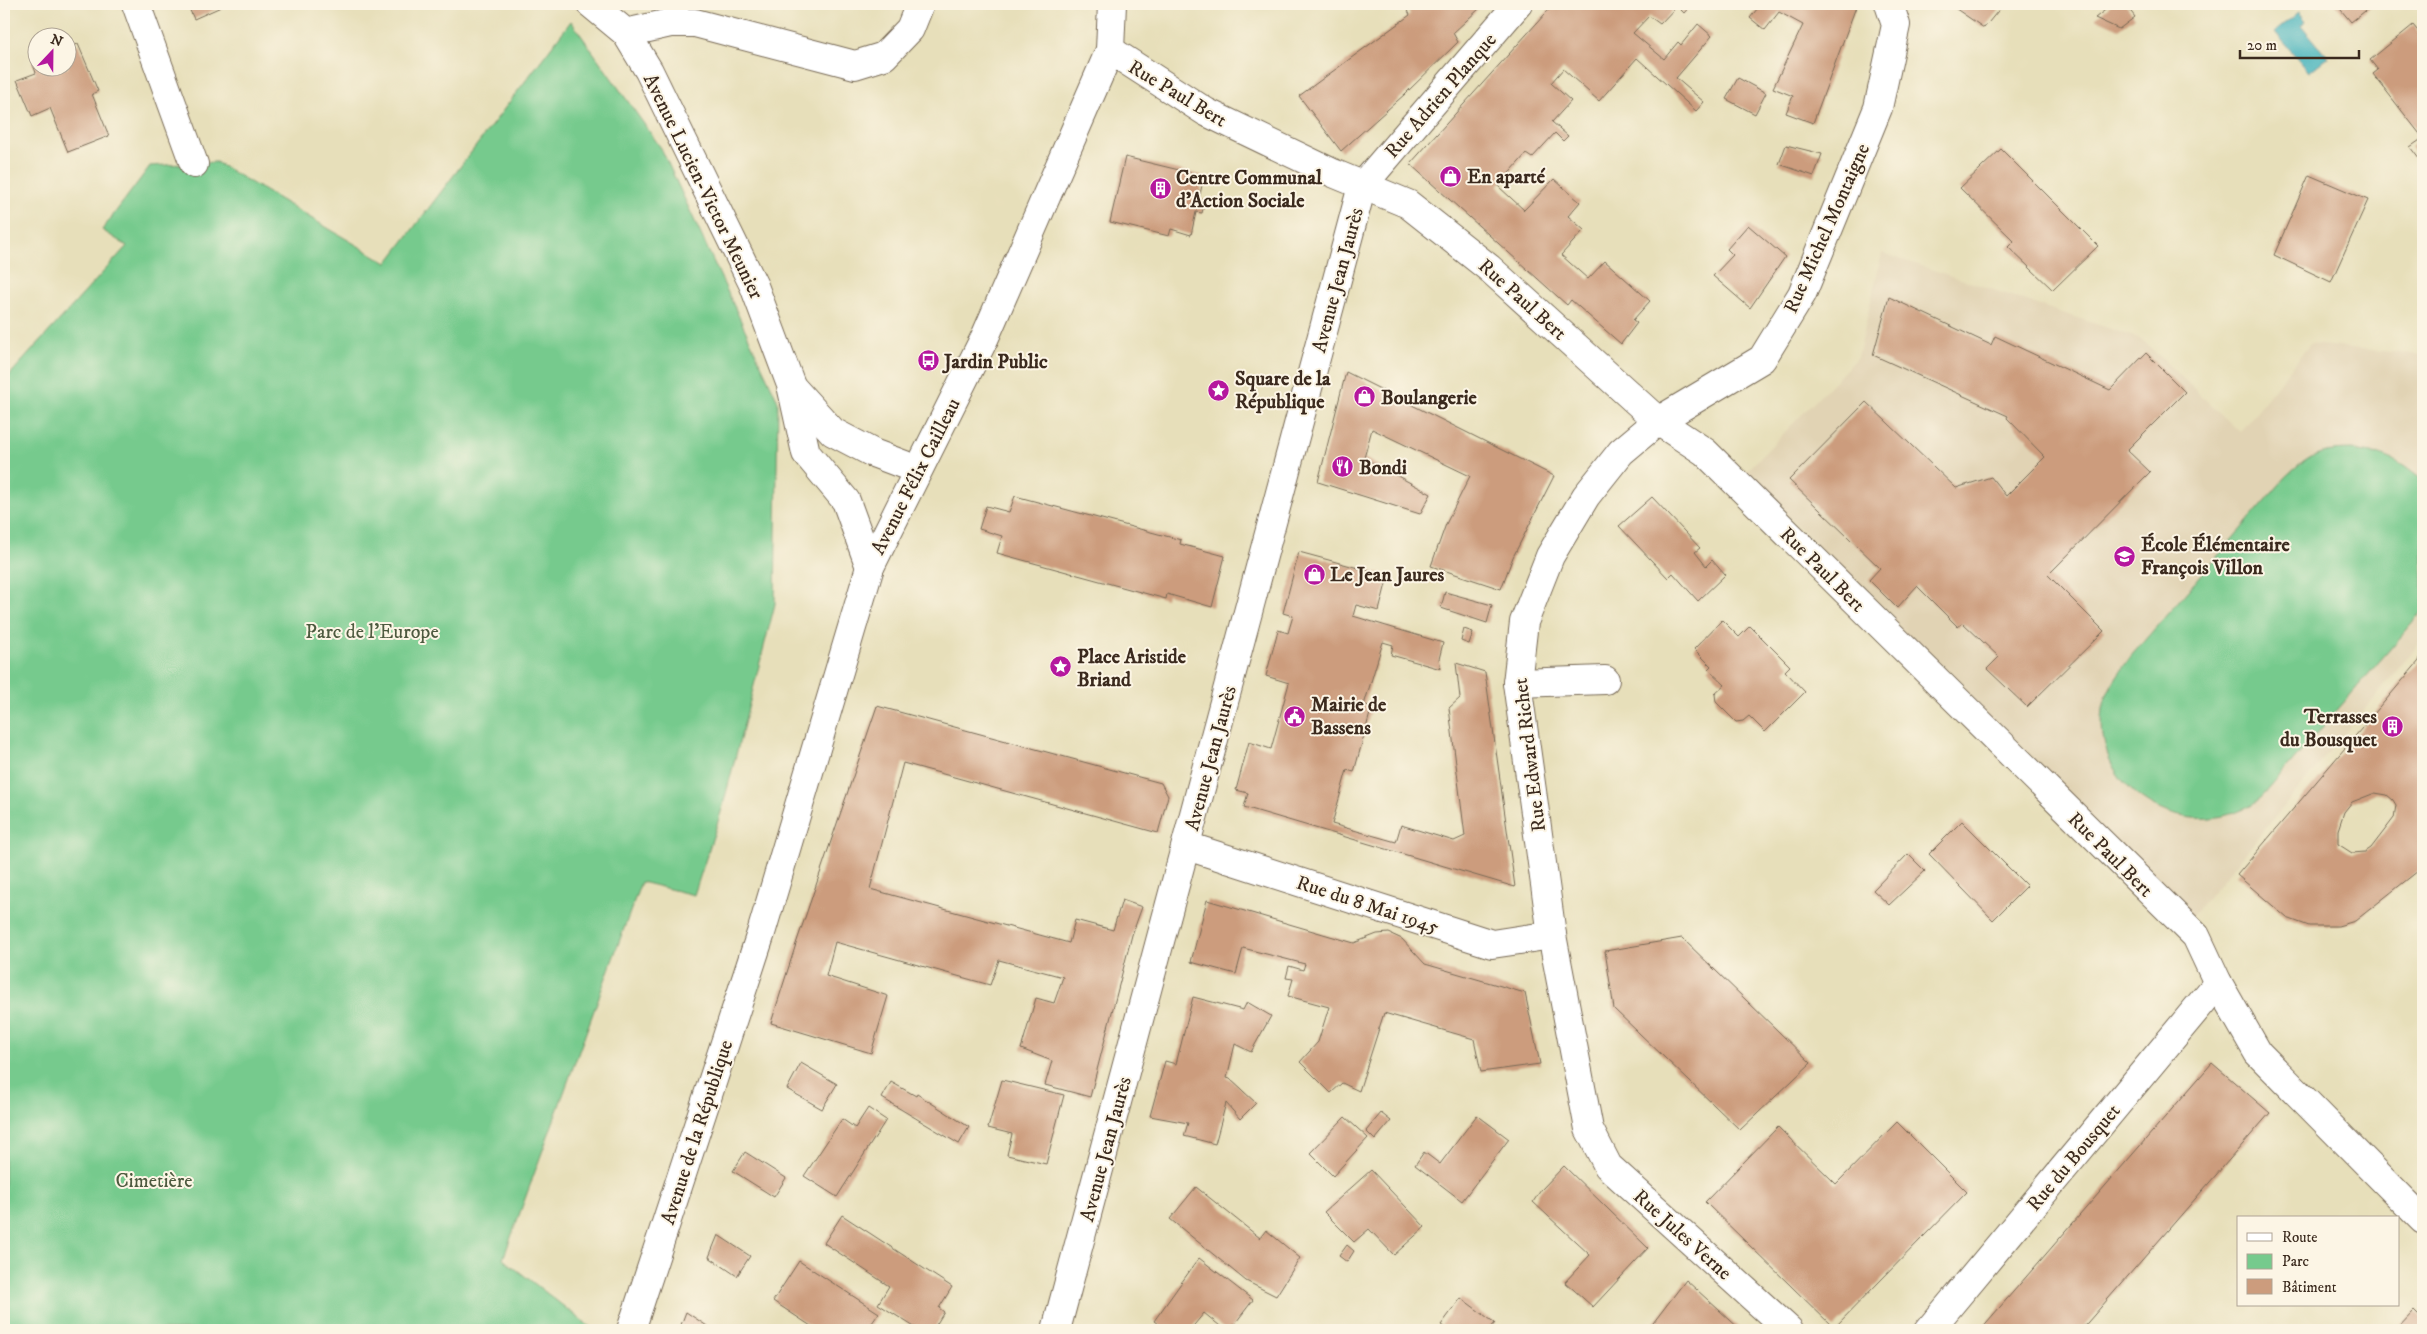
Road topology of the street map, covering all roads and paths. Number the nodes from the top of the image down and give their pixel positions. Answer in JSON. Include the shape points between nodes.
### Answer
{"nodes":[{"id":1,"x":136,"y":4,"type":"edge"},
{"id":2,"x":591,"y":4,"type":"edge"},
{"id":3,"x":920,"y":4,"type":"edge"},
{"id":4,"x":1112,"y":4,"type":"edge"},
{"id":5,"x":1518,"y":4,"type":"edge"},
{"id":6,"x":1889,"y":4,"type":"edge"},
{"id":7,"x":626,"y":33,"type":"junction"},
{"id":8,"x":1110,"y":50,"type":"junction"},
{"id":9,"x":194,"y":164,"type":"dead end"},
{"id":10,"x":1362,"y":186,"type":"junction"},
{"id":11,"x":791,"y":386,"type":"junction"},
{"id":12,"x":1658,"y":421,"type":"junction"},
{"id":13,"x":918,"y":470,"type":"junction"},
{"id":14,"x":870,"y":567,"type":"junction"},
{"id":15,"x":1604,"y":680,"type":"dead end"},
{"id":16,"x":1517,"y":683,"type":"junction"},
{"id":17,"x":1187,"y":846,"type":"junction"},
{"id":18,"x":761,"y":933,"type":"joint"},
{"id":19,"x":1552,"y":936,"type":"junction"},
{"id":20,"x":2218,"y":983,"type":"junction"},
{"id":21,"x":1589,"y":1129,"type":"joint"},
{"id":22,"x":2423,"y":1220,"type":"edge"},
{"id":23,"x":631,"y":1330,"type":"edge"},
{"id":24,"x":1056,"y":1330,"type":"edge"},
{"id":25,"x":1789,"y":1330,"type":"edge"},
{"id":26,"x":1929,"y":1330,"type":"edge"}],
"edges":[{"from":1,"to":9,"type":"street"},
{"from":2,"to":7,"type":"street","name":"Avenue Lucien-Victor Meunier"},
{"from":3,"to":7,"type":"street","via":[[910,29],[884,56],[855,65],[695,23],[670,23]]},
{"from":4,"to":8,"type":"street","name":"Avenue Félix Cailleau"},
{"from":5,"to":10,"type":"street","name":"Rue Adrien Planque"},
{"from":6,"to":12,"type":"street","name":"Rue Michel Montaigne","via":[[1896,25],[1878,108],[1802,294],[1762,360]]},
{"from":7,"to":11,"type":"street","name":"Avenue Lucien-Victor Meunier","via":[[649,71],[754,286]]},
{"from":8,"to":10,"type":"street","name":"Rue Paul Bert","via":[[1206,112]]},
{"from":8,"to":13,"type":"street","name":"Avenue Félix Cailleau","via":[[985,337]]},
{"from":10,"to":12,"type":"street","name":"Rue Paul Bert","via":[[1408,204],[1489,268]]},
{"from":10,"to":17,"type":"street","name":"Avenue Jean Jaurès"},
{"from":11,"to":13,"type":"street","name":"Avenue Lucien-Victor Meunier","via":[[833,432],[873,453]]},
{"from":11,"to":14,"type":"street","name":"Avenue Lucien-Victor Meunier","via":[[806,453],[846,502]]},
{"from":12,"to":16,"type":"street","name":"Rue Edward Richet","via":[[1609,466],[1586,496],[1550,556],[1524,622]]},
{"from":12,"to":20,"type":"street","name":"Rue Paul Bert","via":[[1706,452],[2196,936]]},
{"from":13,"to":14,"type":"street","name":"Avenue Félix Cailleau"},
{"from":14,"to":18,"type":"street","name":"Avenue Félix Cailleau"},
{"from":15,"to":16,"type":"street"},
{"from":16,"to":19,"type":"street","name":"Rue Edward Richet"},
{"from":17,"to":19,"type":"street","name":"Rue du 8 Mai 1945","via":[[1492,944]]},
{"from":17,"to":24,"type":"street","name":"Avenue Jean Jaurès"},
{"from":18,"to":23,"type":"street","name":"Avenue de la République"},
{"from":19,"to":21,"type":"street","name":"Rue Edward Richet"},
{"from":20,"to":22,"type":"street","name":"Rue Paul Bert","via":[[2258,1053]]},
{"from":20,"to":26,"type":"street","name":"Rue du Bousquet"},
{"from":21,"to":25,"type":"street","name":"Rue Jules Verne","via":[[1608,1166]]}]}
